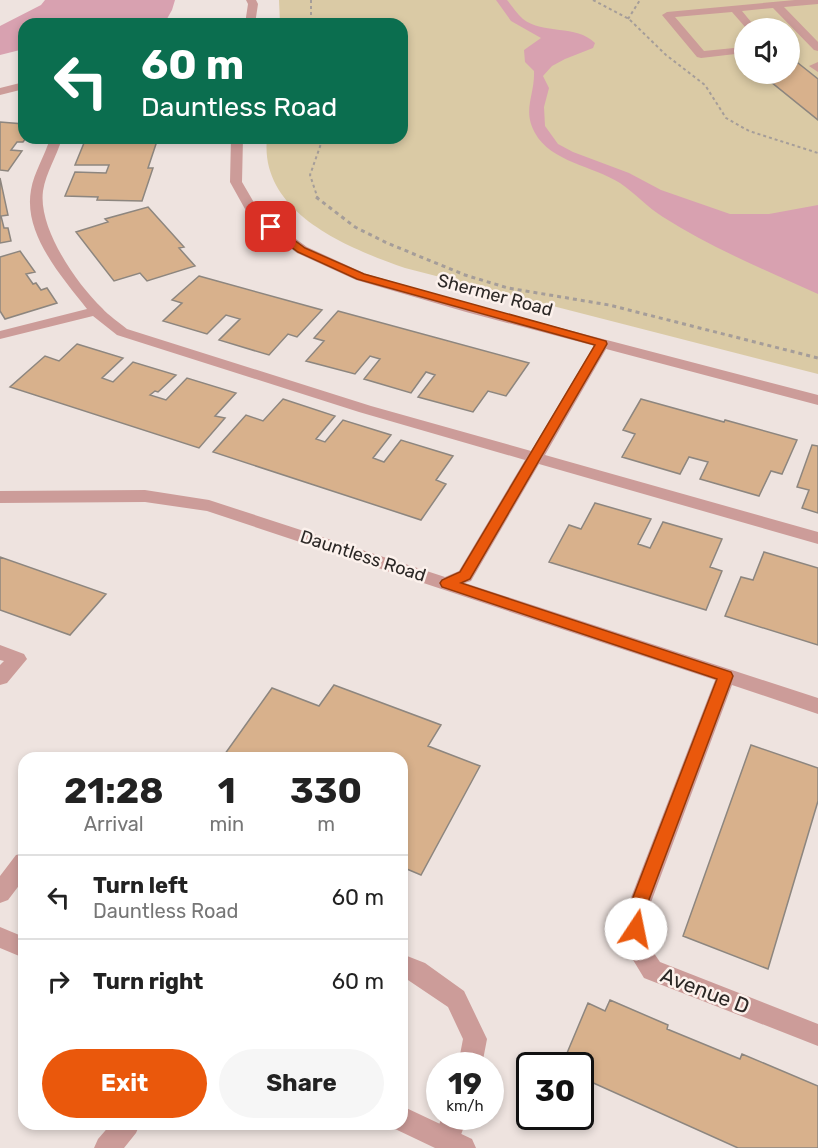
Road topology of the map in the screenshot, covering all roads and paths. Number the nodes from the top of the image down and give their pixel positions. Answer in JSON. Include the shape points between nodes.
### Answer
{"nodes":[{"id":1,"x":251,"y":0,"type":"edge"},
{"id":2,"x":311,"y":0,"type":"edge"},
{"id":3,"x":593,"y":0,"type":"edge"},
{"id":4,"x":640,"y":0,"type":"edge"},
{"id":5,"x":762,"y":0,"type":"edge"},
{"id":6,"x":818,"y":1,"type":"edge"},
{"id":7,"x":779,"y":2,"type":"edge"},
{"id":8,"x":740,"y":8,"type":"junction"},
{"id":9,"x":251,"y":18,"type":"edge"},
{"id":10,"x":311,"y":18,"type":"edge"},
{"id":11,"x":746,"y":18,"type":"edge"},
{"id":12,"x":628,"y":19,"type":"junction"},
{"id":13,"x":818,"y":48,"type":"edge"},
{"id":14,"x":734,"y":51,"type":"edge"},
{"id":15,"x":18,"y":88,"type":"edge"},
{"id":16,"x":0,"y":92,"type":"edge"},
{"id":17,"x":54,"y":144,"type":"edge"},
{"id":18,"x":237,"y":144,"type":"edge"},
{"id":19,"x":321,"y":144,"type":"edge"},
{"id":20,"x":818,"y":153,"type":"edge"},
{"id":21,"x":96,"y":311,"type":"junction"},
{"id":22,"x":0,"y":335,"type":"edge"},
{"id":23,"x":602,"y":344,"type":"junction"},
{"id":24,"x":818,"y":358,"type":"edge"},
{"id":25,"x":818,"y":400,"type":"edge"},
{"id":26,"x":534,"y":458,"type":"junction"},
{"id":27,"x":0,"y":497,"type":"edge"},
{"id":28,"x":818,"y":538,"type":"edge"},
{"id":29,"x":447,"y":583,"type":"junction"},
{"id":30,"x":0,"y":652,"type":"edge"},
{"id":31,"x":726,"y":676,"type":"junction"},
{"id":32,"x":0,"y":678,"type":"edge"},
{"id":33,"x":818,"y":706,"type":"edge"},
{"id":34,"x":18,"y":870,"type":"edge"},
{"id":35,"x":0,"y":893,"type":"edge"},
{"id":36,"x":0,"y":937,"type":"edge"},
{"id":37,"x":18,"y":945,"type":"edge"},
{"id":38,"x":408,"y":967,"type":"edge"},
{"id":39,"x":818,"y":1035,"type":"edge"},
{"id":40,"x":472,"y":1052,"type":"edge"},
{"id":41,"x":408,"y":1122,"type":"edge"},
{"id":42,"x":122,"y":1130,"type":"edge"},
{"id":43,"x":455,"y":1144,"type":"edge"},
{"id":44,"x":107,"y":1148,"type":"edge"}],
"edges":[{"from":1,"to":9,"type":"street"},
{"from":2,"to":10,"type":"path"},
{"from":3,"to":12,"type":"path"},
{"from":4,"to":12,"type":"path"},
{"from":5,"to":8,"type":"street"},
{"from":6,"to":7,"type":"street"},
{"from":7,"to":8,"type":"street"},
{"from":7,"to":13,"type":"street"},
{"from":8,"to":11,"type":"street"},
{"from":8,"to":14,"type":"street","via":[[667,15],[701,55]]},
{"from":12,"to":20,"type":"path","via":[[705,85],[726,117],[749,131]]},
{"from":15,"to":16,"type":"street"},
{"from":17,"to":21,"type":"street","via":[[36,192],[40,230]]},
{"from":18,"to":23,"type":"street","name":"Shermer Road","via":[[236,182],[255,215],[302,250],[361,277]]},
{"from":19,"to":24,"type":"path","via":[[310,175],[316,197],[355,227],[387,243],[508,288],[609,305]]},
{"from":21,"to":22,"type":"street"},
{"from":21,"to":26,"type":"street","via":[[122,332]]},
{"from":23,"to":25,"type":"street","name":"Shermer Road"},
{"from":23,"to":26,"type":"street"},
{"from":26,"to":28,"type":"street"},
{"from":26,"to":29,"type":"street","via":[[465,576]]},
{"from":27,"to":29,"type":"street","name":"Dauntless Road","via":[[145,496],[209,506]]},
{"from":29,"to":31,"type":"street","name":"Dauntless Road"},
{"from":30,"to":32,"type":"street","via":[[17,659]]},
{"from":31,"to":33,"type":"street","name":"Dauntless Road"},
{"from":31,"to":39,"type":"street","name":"Avenue D","via":[[636,913],[635,945],[652,970]]},
{"from":34,"to":35,"type":"street"},
{"from":36,"to":37,"type":"street"},
{"from":38,"to":40,"type":"street","via":[[456,999],[475,1039]]},
{"from":41,"to":43,"type":"street"},
{"from":42,"to":44,"type":"street"}]}
